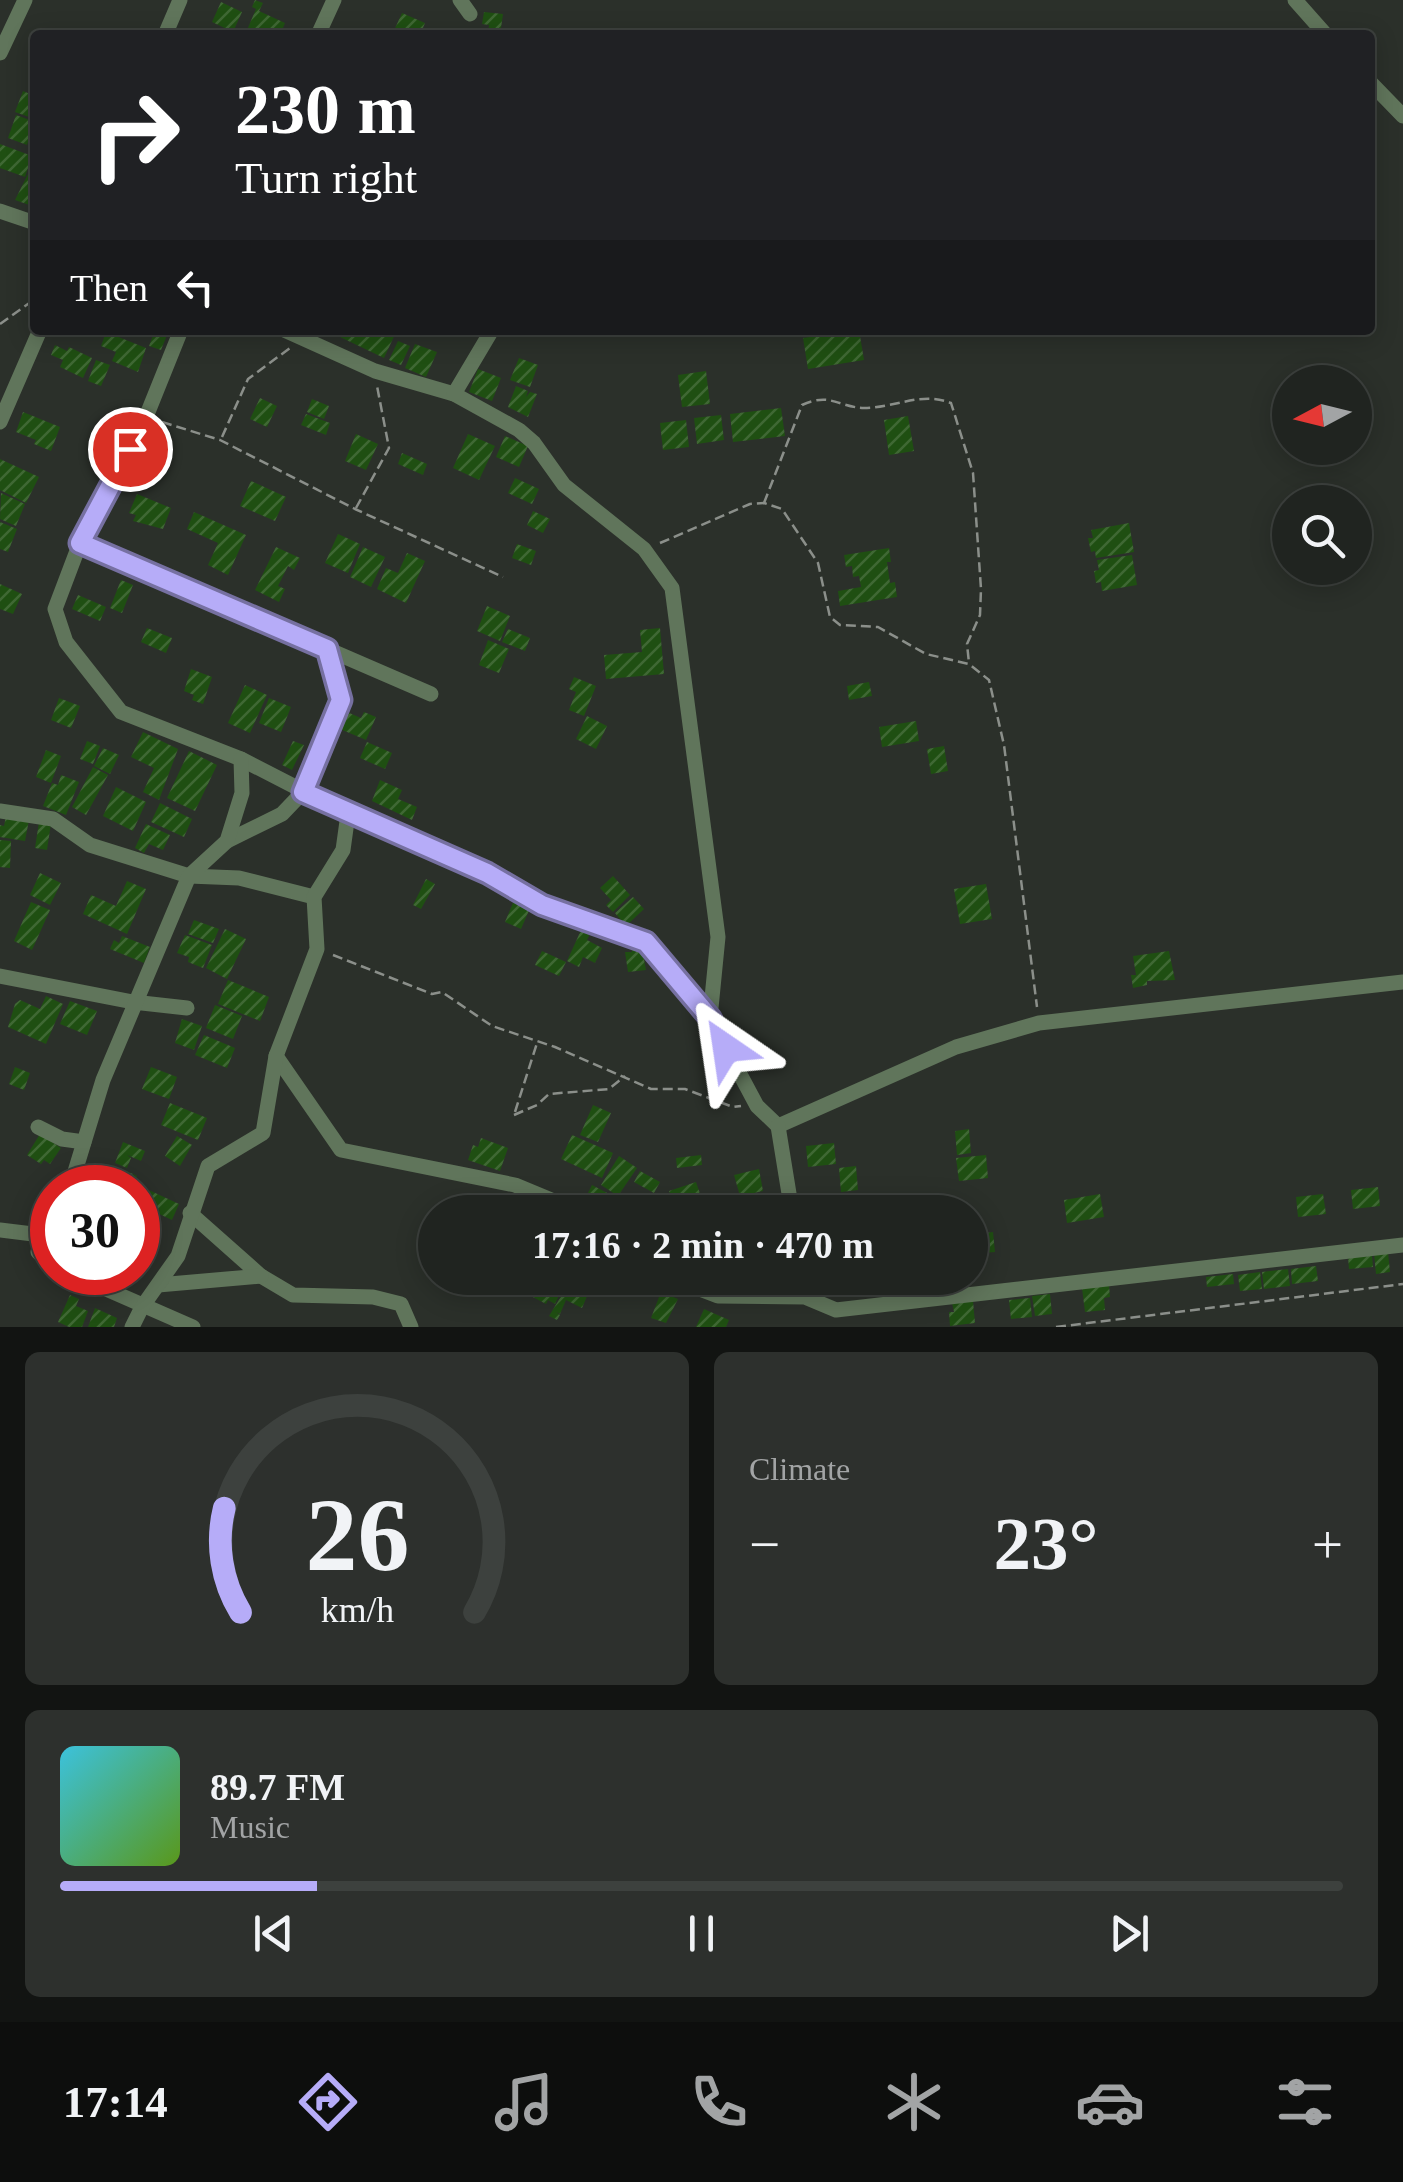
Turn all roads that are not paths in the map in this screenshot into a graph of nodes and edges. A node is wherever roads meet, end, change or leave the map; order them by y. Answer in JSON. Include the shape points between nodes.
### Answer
{"nodes":[{"id":1,"x":25,"y":0,"type":"edge"},
{"id":2,"x":180,"y":0,"type":"edge"},
{"id":3,"x":334,"y":0,"type":"edge"},
{"id":4,"x":1295,"y":0,"type":"edge"},
{"id":5,"x":167,"y":30,"type":"edge"},
{"id":6,"x":320,"y":30,"type":"edge"},
{"id":7,"x":1322,"y":30,"type":"edge"},
{"id":8,"x":0,"y":53,"type":"edge"},
{"id":9,"x":1375,"y":87,"type":"edge"},
{"id":10,"x":1403,"y":116,"type":"edge"},
{"id":11,"x":0,"y":211,"type":"edge"},
{"id":12,"x":30,"y":221,"type":"edge"},
{"id":13,"x":38,"y":335,"type":"edge"},
{"id":14,"x":180,"y":335,"type":"edge"},
{"id":15,"x":296,"y":335,"type":"edge"},
{"id":16,"x":489,"y":335,"type":"edge"},
{"id":17,"x":454,"y":394,"type":"junction"},
{"id":18,"x":0,"y":422,"type":"edge"},
{"id":19,"x":80,"y":543,"type":"junction"},
{"id":20,"x":327,"y":649,"type":"junction"},
{"id":21,"x":431,"y":694,"type":"dead end"},
{"id":22,"x":240,"y":758,"type":"junction"},
{"id":23,"x":303,"y":792,"type":"junction"},
{"id":24,"x":0,"y":811,"type":"edge"},
{"id":25,"x":348,"y":814,"type":"junction"},
{"id":26,"x":227,"y":841,"type":"junction"},
{"id":27,"x":189,"y":876,"type":"junction"},
{"id":28,"x":314,"y":897,"type":"junction"},
{"id":29,"x":0,"y":976,"type":"edge"},
{"id":30,"x":1403,"y":982,"type":"edge"},
{"id":31,"x":133,"y":1002,"type":"junction"},
{"id":32,"x":187,"y":1008,"type":"dead end"},
{"id":33,"x":710,"y":1018,"type":"junction"},
{"id":34,"x":276,"y":1056,"type":"junction"},
{"id":35,"x":778,"y":1126,"type":"junction"},
{"id":36,"x":38,"y":1127,"type":"dead end"},
{"id":37,"x":84,"y":1142,"type":"junction"},
{"id":38,"x":77,"y":1165,"type":"edge"},
{"id":39,"x":537,"y":1195,"type":"edge"},
{"id":40,"x":789,"y":1195,"type":"edge"},
{"id":41,"x":190,"y":1213,"type":"junction"},
{"id":42,"x":0,"y":1230,"type":"edge"},
{"id":43,"x":30,"y":1234,"type":"edge"},
{"id":44,"x":1403,"y":1245,"type":"edge"},
{"id":45,"x":261,"y":1276,"type":"junction"},
{"id":46,"x":160,"y":1282,"type":"edge"},
{"id":47,"x":160,"y":1285,"type":"edge"},
{"id":48,"x":117,"y":1295,"type":"edge"},
{"id":49,"x":151,"y":1295,"type":"edge"},
{"id":50,"x":715,"y":1295,"type":"edge"},
{"id":51,"x":805,"y":1297,"type":"joint"},
{"id":52,"x":142,"y":1307,"type":"junction"},
{"id":53,"x":132,"y":1327,"type":"edge"},
{"id":54,"x":193,"y":1327,"type":"edge"},
{"id":55,"x":412,"y":1327,"type":"edge"}],
"edges":[{"from":1,"to":8,"type":"street"},
{"from":2,"to":5,"type":"street"},
{"from":3,"to":6,"type":"street"},
{"from":4,"to":7,"type":"street"},
{"from":9,"to":10,"type":"street"},
{"from":11,"to":12,"type":"street"},
{"from":13,"to":18,"type":"street"},
{"from":14,"to":19,"type":"street","via":[[146,418]]},
{"from":15,"to":17,"type":"street","via":[[374,371]]},
{"from":16,"to":17,"type":"street"},
{"from":17,"to":33,"type":"street","via":[[534,442],[564,485],[644,550],[672,588],[718,937]]},
{"from":19,"to":20,"type":"street"},
{"from":19,"to":22,"type":"street","via":[[55,609],[66,642],[121,712]]},
{"from":20,"to":21,"type":"street"},
{"from":20,"to":23,"type":"street","via":[[341,700]]},
{"from":22,"to":23,"type":"street"},
{"from":22,"to":26,"type":"street","via":[[242,793]]},
{"from":23,"to":25,"type":"street"},
{"from":23,"to":26,"type":"street","via":[[282,814]]},
{"from":24,"to":27,"type":"street","via":[[53,820],[90,844]]},
{"from":25,"to":28,"type":"street","via":[[342,850]]},
{"from":25,"to":33,"type":"street","via":[[487,873],[542,905],[646,942]]},
{"from":26,"to":27,"type":"street"},
{"from":27,"to":28,"type":"street","via":[[239,878]]},
{"from":27,"to":31,"type":"street"},
{"from":28,"to":34,"type":"street","via":[[317,949]]},
{"from":29,"to":31,"type":"street"},
{"from":30,"to":35,"type":"street","via":[[1039,1023],[956,1047]]},
{"from":31,"to":32,"type":"street"},
{"from":31,"to":37,"type":"street"},
{"from":33,"to":35,"type":"street","via":[[758,1106]]},
{"from":34,"to":39,"type":"street","via":[[341,1150]]},
{"from":34,"to":41,"type":"street","via":[[263,1132],[208,1166]]},
{"from":35,"to":40,"type":"street"},
{"from":36,"to":37,"type":"street"},
{"from":37,"to":38,"type":"street"},
{"from":41,"to":45,"type":"street"},
{"from":41,"to":46,"type":"street","via":[[178,1256]]},
{"from":42,"to":43,"type":"street"},
{"from":44,"to":51,"type":"street","via":[[836,1310]]},
{"from":45,"to":47,"type":"street"},
{"from":45,"to":55,"type":"street","via":[[293,1294],[373,1296],[401,1304]]},
{"from":48,"to":52,"type":"street"},
{"from":49,"to":52,"type":"street"},
{"from":50,"to":51,"type":"street"},
{"from":52,"to":53,"type":"street"},
{"from":52,"to":54,"type":"street"}]}
